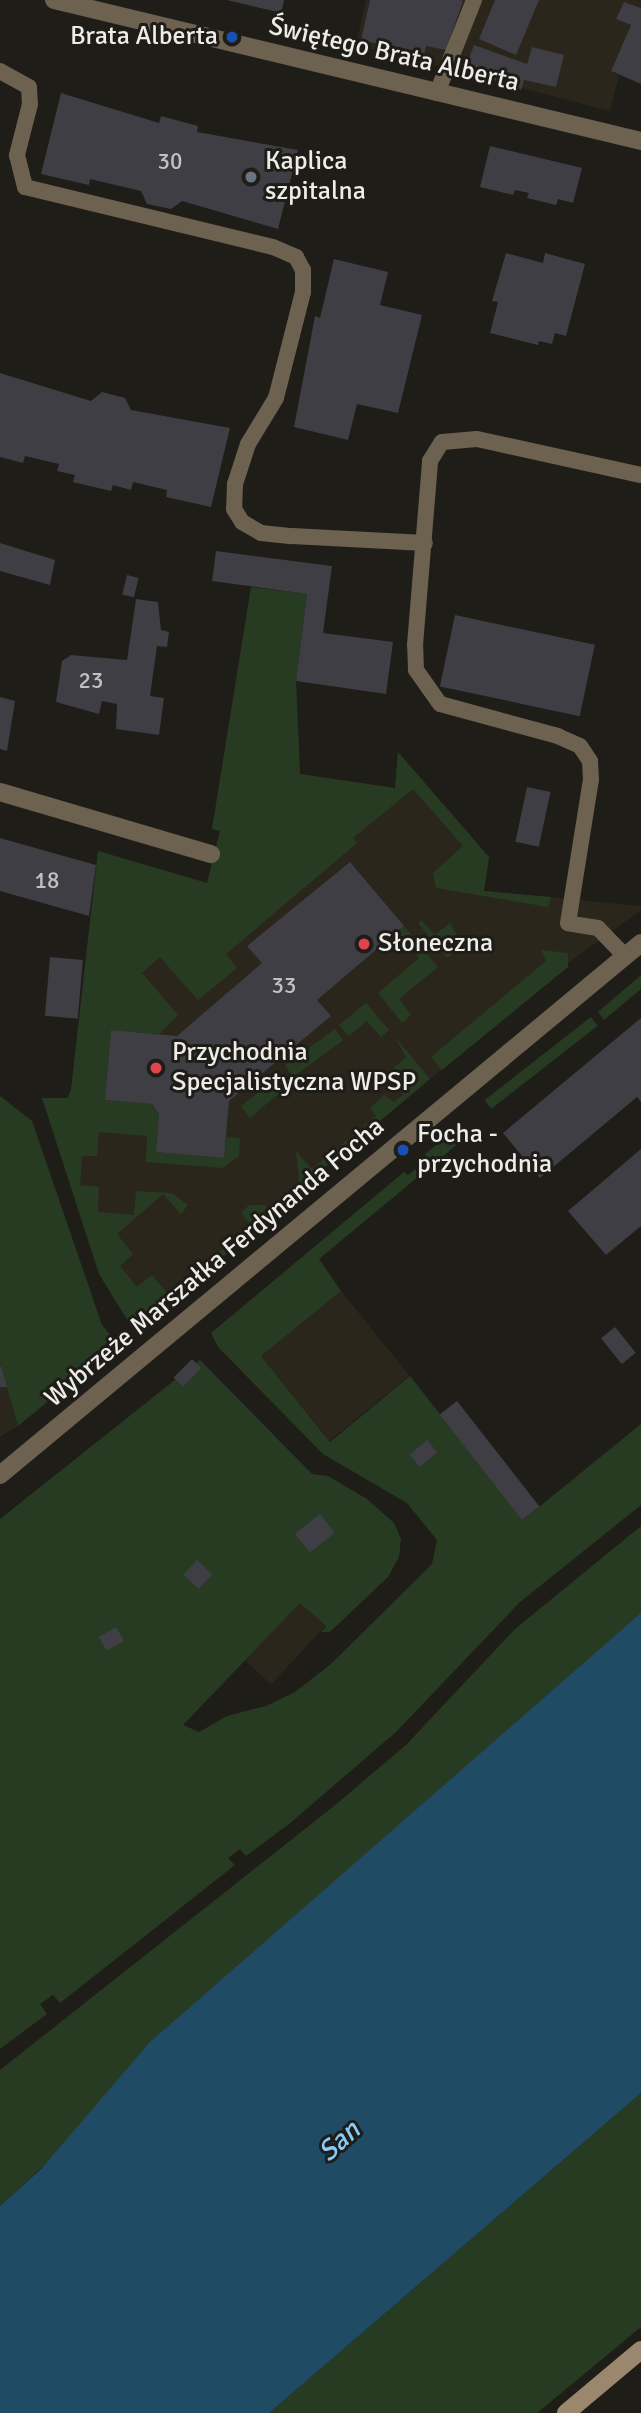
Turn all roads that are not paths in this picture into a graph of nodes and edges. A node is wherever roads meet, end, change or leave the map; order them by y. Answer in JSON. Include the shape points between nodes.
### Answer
{"nodes":[{"id":1,"x":54,"y":0,"type":"edge"},
{"id":2,"x":474,"y":0,"type":"edge"},
{"id":3,"x":0,"y":71,"type":"edge"},
{"id":4,"x":437,"y":93,"type":"junction"},
{"id":5,"x":641,"y":141,"type":"edge"},
{"id":6,"x":641,"y":475,"type":"edge"},
{"id":7,"x":425,"y":543,"type":"junction"},
{"id":8,"x":0,"y":792,"type":"edge"},
{"id":9,"x":211,"y":854,"type":"dead end"},
{"id":10,"x":641,"y":943,"type":"edge"},
{"id":11,"x":625,"y":956,"type":"junction"},
{"id":12,"x":0,"y":1475,"type":"edge"},
{"id":13,"x":641,"y":2350,"type":"edge"},
{"id":14,"x":566,"y":2413,"type":"edge"}],
"edges":[{"from":1,"to":4,"type":"street","name":"Świętego Brata Alberta"},
{"from":2,"to":4,"type":"lane"},
{"from":3,"to":7,"type":"lane","via":[[29,87],[30,104],[17,155],[25,187],[273,247],[296,257],[303,270],[303,292],[276,398],[248,444],[235,484],[234,509],[242,522],[261,533]]},
{"from":4,"to":5,"type":"street","name":"Świętego Brata Alberta"},
{"from":6,"to":7,"type":"lane","via":[[478,439],[442,442],[430,461]]},
{"from":7,"to":11,"type":"lane","via":[[416,670],[424,685],[449,708],[580,746],[590,761],[591,780],[568,923],[597,928]]},
{"from":8,"to":9,"type":"street"},
{"from":10,"to":11,"type":"street"},
{"from":11,"to":12,"type":"street","name":"Wybrzeże Marszałka Ferdynanda Focha"},
{"from":13,"to":14,"type":"street"}]}
